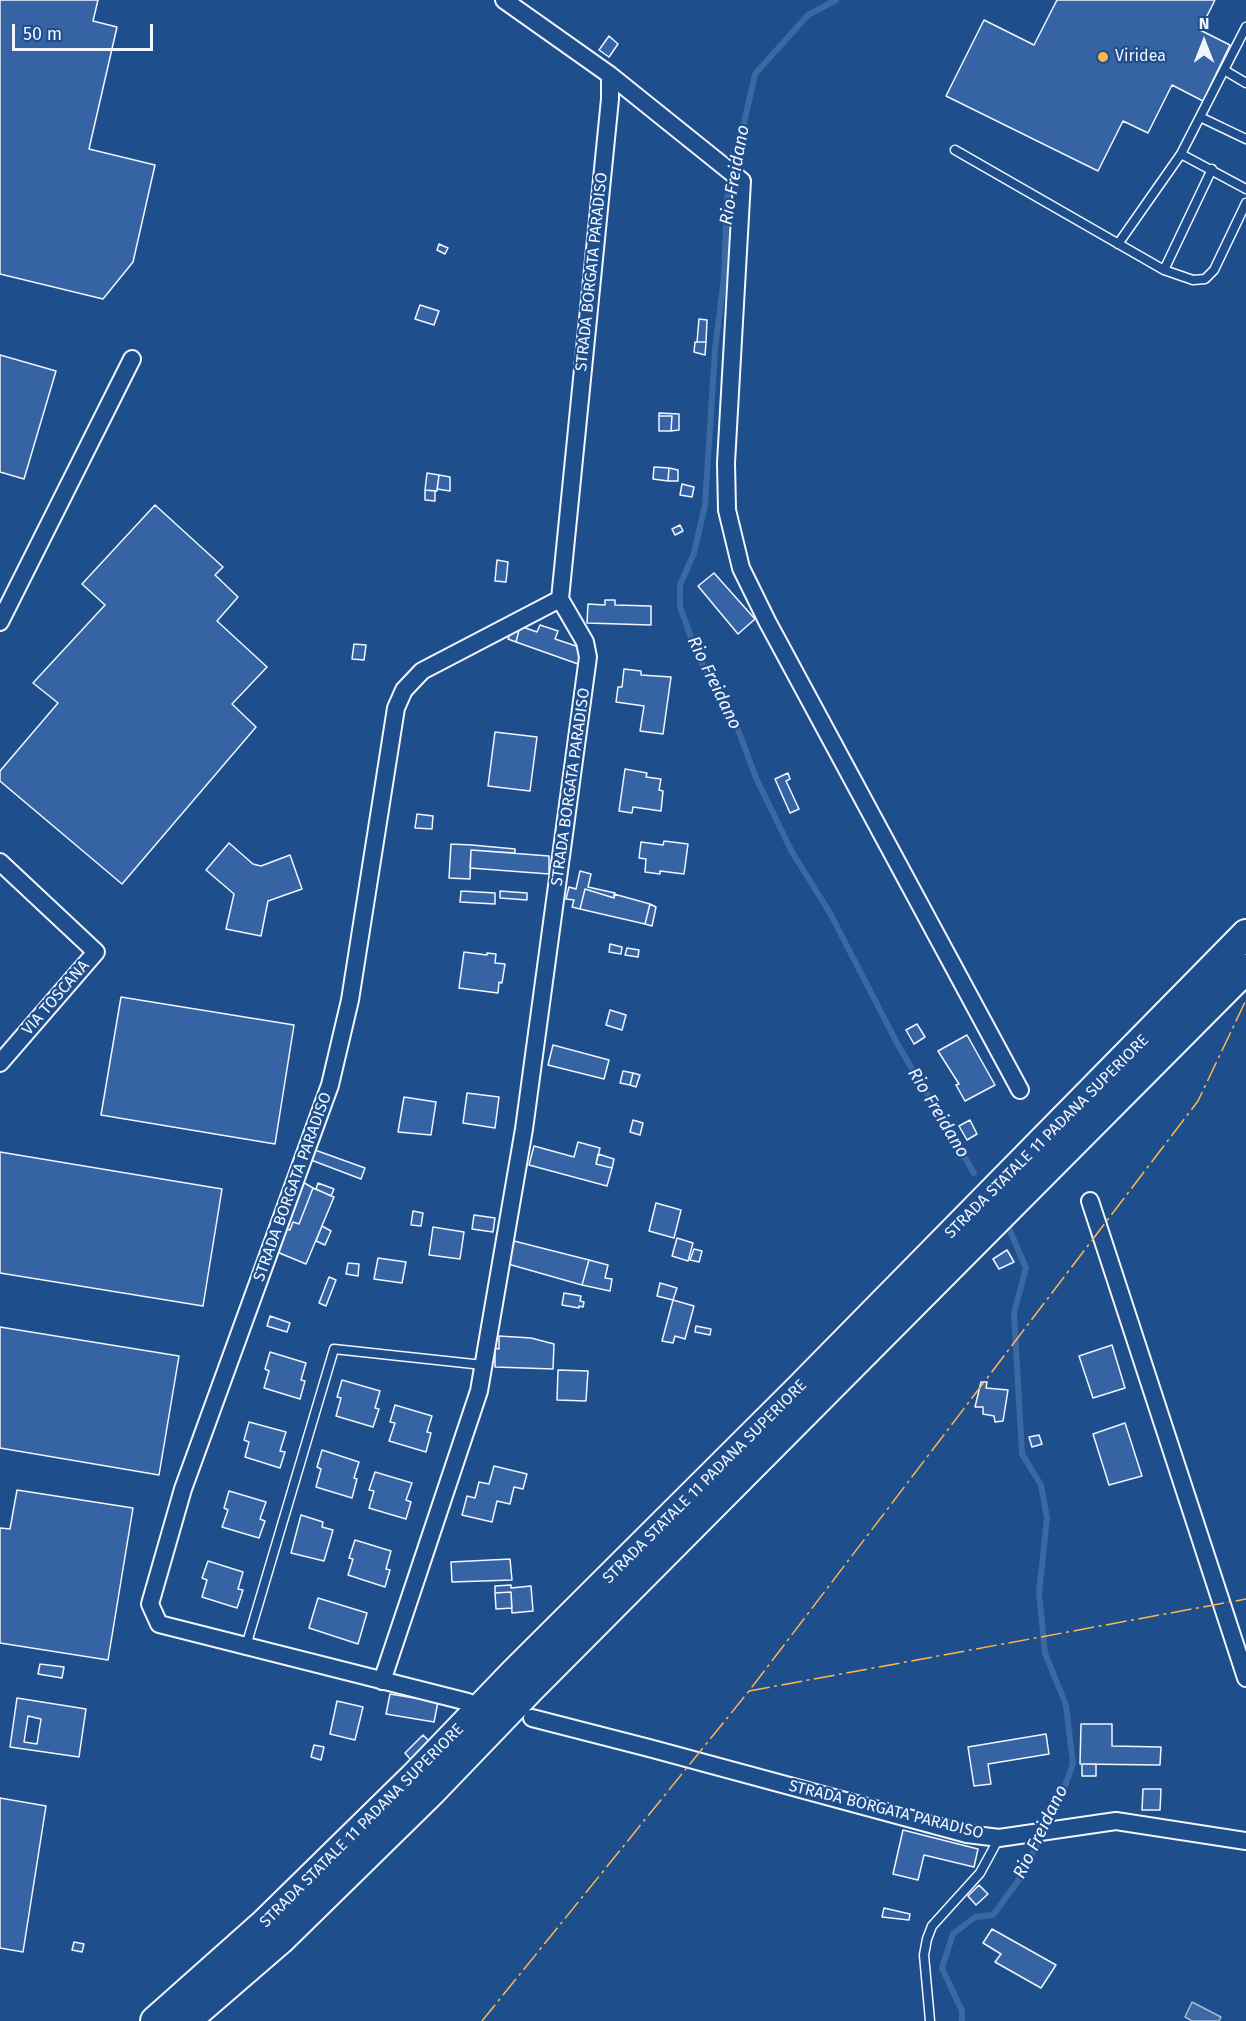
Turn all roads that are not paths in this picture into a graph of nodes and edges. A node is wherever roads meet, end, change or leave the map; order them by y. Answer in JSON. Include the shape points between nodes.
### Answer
{"nodes":[{"id":1,"x":504,"y":0,"type":"edge"},
{"id":2,"x":1245,"y":32,"type":"edge"},
{"id":3,"x":1224,"y":70,"type":"junction"},
{"id":4,"x":610,"y":75,"type":"junction"},
{"id":5,"x":1246,"y":83,"type":"edge"},
{"id":6,"x":1200,"y":117,"type":"junction"},
{"id":7,"x":1246,"y":139,"type":"edge"},
{"id":8,"x":955,"y":150,"type":"dead end"},
{"id":9,"x":1181,"y":154,"type":"junction"},
{"id":10,"x":1212,"y":170,"type":"junction"},
{"id":11,"x":1246,"y":189,"type":"edge"},
{"id":12,"x":1246,"y":203,"type":"edge"},
{"id":13,"x":1119,"y":244,"type":"junction"},
{"id":14,"x":1164,"y":270,"type":"junction"},
{"id":15,"x":132,"y":359,"type":"dead end"},
{"id":16,"x":560,"y":599,"type":"junction"},
{"id":17,"x":0,"y":622,"type":"edge"},
{"id":18,"x":0,"y":862,"type":"edge"},
{"id":19,"x":1246,"y":934,"type":"edge"},
{"id":20,"x":1246,"y":969,"type":"edge"},
{"id":21,"x":1246,"y":978,"type":"edge"},
{"id":22,"x":1217,"y":999,"type":"junction"},
{"id":23,"x":0,"y":1063,"type":"edge"},
{"id":24,"x":1020,"y":1090,"type":"dead end"},
{"id":25,"x":1090,"y":1201,"type":"dead end"},
{"id":26,"x":483,"y":1365,"type":"junction"},
{"id":27,"x":246,"y":1646,"type":"junction"},
{"id":28,"x":1246,"y":1678,"type":"edge"},
{"id":29,"x":382,"y":1681,"type":"junction"},
{"id":30,"x":468,"y":1702,"type":"dead end"},
{"id":31,"x":532,"y":1718,"type":"dead end"},
{"id":32,"x":999,"y":1838,"type":"junction"},
{"id":33,"x":1246,"y":1841,"type":"edge"},
{"id":34,"x":155,"y":2021,"type":"edge"},
{"id":35,"x":186,"y":2021,"type":"edge"},
{"id":36,"x":930,"y":2021,"type":"edge"}],
"edges":[{"from":1,"to":4,"type":"street"},
{"from":2,"to":3,"type":"lane"},
{"from":3,"to":5,"type":"lane"},
{"from":3,"to":6,"type":"lane"},
{"from":4,"to":16,"type":"street","name":"STRADA BORGATA PARADISO"},
{"from":4,"to":24,"type":"street","via":[[742,181],[726,463],[727,510],[741,568]]},
{"from":6,"to":7,"type":"lane"},
{"from":6,"to":9,"type":"lane"},
{"from":8,"to":13,"type":"lane"},
{"from":9,"to":10,"type":"lane"},
{"from":9,"to":13,"type":"lane"},
{"from":10,"to":11,"type":"lane"},
{"from":10,"to":14,"type":"lane"},
{"from":12,"to":14,"type":"lane","via":[[1206,279],[1193,280]]},
{"from":13,"to":14,"type":"lane"},
{"from":15,"to":17,"type":"street"},
{"from":16,"to":26,"type":"street","name":"STRADA BORGATA PARADISO","via":[[585,642],[588,657],[524,1129]]},
{"from":16,"to":27,"type":"street","name":"STRADA BORGATA PARADISO","via":[[422,671],[404,690],[396,708],[350,1000],[330,1085],[183,1489],[150,1604],[159,1624]]},
{"from":18,"to":23,"type":"street","name":"VIA TOSCANA","via":[[96,952]]},
{"from":19,"to":34,"type":"highway","name":"STRADA STATALE 11 PADANA SUPERIORE","via":[[414,1777],[264,1924]]},
{"from":20,"to":22,"type":"highway","name":"STRADA STATALE 11 PADANA SUPERIORE"},
{"from":21,"to":22,"type":"highway"},
{"from":22,"to":35,"type":"highway","name":"STRADA STATALE 11 PADANA SUPERIORE","via":[[424,1799],[280,1941]]},
{"from":25,"to":28,"type":"street"},
{"from":26,"to":27,"type":"lane","via":[[334,1349]]},
{"from":26,"to":29,"type":"street","name":"STRADA BORGATA PARADISO","via":[[479,1391]]},
{"from":27,"to":29,"type":"street","name":"STRADA BORGATA PARADISO"},
{"from":29,"to":30,"type":"street","name":"STRADA BORGATA PARADISO"},
{"from":31,"to":32,"type":"street","name":"STRADA BORGATA PARADISO","via":[[967,1834]]},
{"from":32,"to":33,"type":"street","name":"STRADA BORGATA PARADISO","via":[[1116,1821]]},
{"from":32,"to":36,"type":"lane","via":[[980,1873],[929,1932],[924,1954]]}]}
